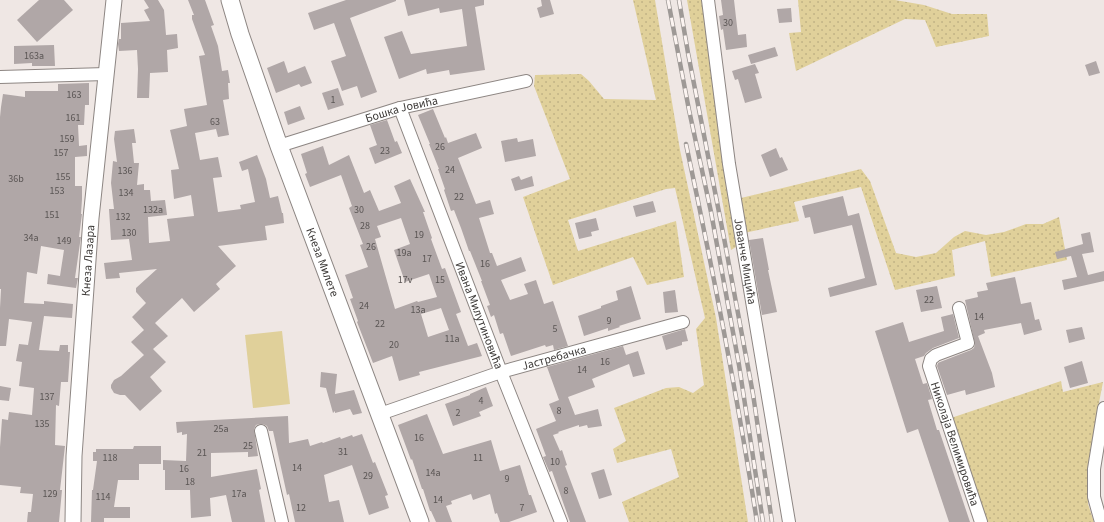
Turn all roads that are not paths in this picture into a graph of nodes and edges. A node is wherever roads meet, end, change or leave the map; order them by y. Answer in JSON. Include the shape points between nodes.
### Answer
{"nodes":[{"id":1,"x":114,"y":0,"type":"edge"},
{"id":2,"x":230,"y":0,"type":"edge"},
{"id":3,"x":708,"y":0,"type":"edge"},
{"id":4,"x":106,"y":74,"type":"junction"},
{"id":5,"x":0,"y":77,"type":"edge"},
{"id":6,"x":526,"y":81,"type":"dead end"},
{"id":7,"x":400,"y":108,"type":"junction"},
{"id":8,"x":279,"y":146,"type":"junction"},
{"id":9,"x":959,"y":308,"type":"dead end"},
{"id":10,"x":683,"y":322,"type":"dead end"},
{"id":11,"x":501,"y":372,"type":"junction"},
{"id":12,"x":1104,"y":408,"type":"edge"},
{"id":13,"x":380,"y":414,"type":"junction"},
{"id":14,"x":261,"y":431,"type":"dead end"},
{"id":15,"x":73,"y":522,"type":"edge"},
{"id":16,"x":282,"y":522,"type":"edge"},
{"id":17,"x":420,"y":522,"type":"edge"},
{"id":18,"x":561,"y":522,"type":"edge"},
{"id":19,"x":789,"y":522,"type":"edge"},
{"id":20,"x":981,"y":522,"type":"edge"},
{"id":21,"x":1101,"y":522,"type":"edge"}],
"edges":[{"from":1,"to":4,"type":"street","name":"Кнеза Лазара"},
{"from":2,"to":8,"type":"main road","name":"Кнеза Милете"},
{"from":3,"to":19,"type":"street","name":"Јованче Мицића","via":[[729,164]]},
{"from":4,"to":5,"type":"street"},
{"from":4,"to":15,"type":"street","name":"Кнеза Лазара","via":[[90,224],[74,456]]},
{"from":6,"to":7,"type":"street","name":"Бошка Јовића"},
{"from":7,"to":8,"type":"street","name":"Бошка Јовића"},
{"from":7,"to":11,"type":"street","name":"Ивана Милутиновића"},
{"from":8,"to":13,"type":"main road","name":"Кнеза Милете"},
{"from":9,"to":20,"type":"street","name":"Николаја Велимировића","via":[[968,343],[936,355],[930,359],[929,366]]},
{"from":10,"to":11,"type":"street","name":"Јастребачка"},
{"from":11,"to":13,"type":"street","name":"Јастребачка"},
{"from":11,"to":18,"type":"street","name":"Ивана Милутиновића"},
{"from":12,"to":21,"type":"street","via":[[1094,468],[1094,497]]},
{"from":13,"to":17,"type":"main road","name":"Кнеза Милете"},
{"from":14,"to":16,"type":"street"}]}
